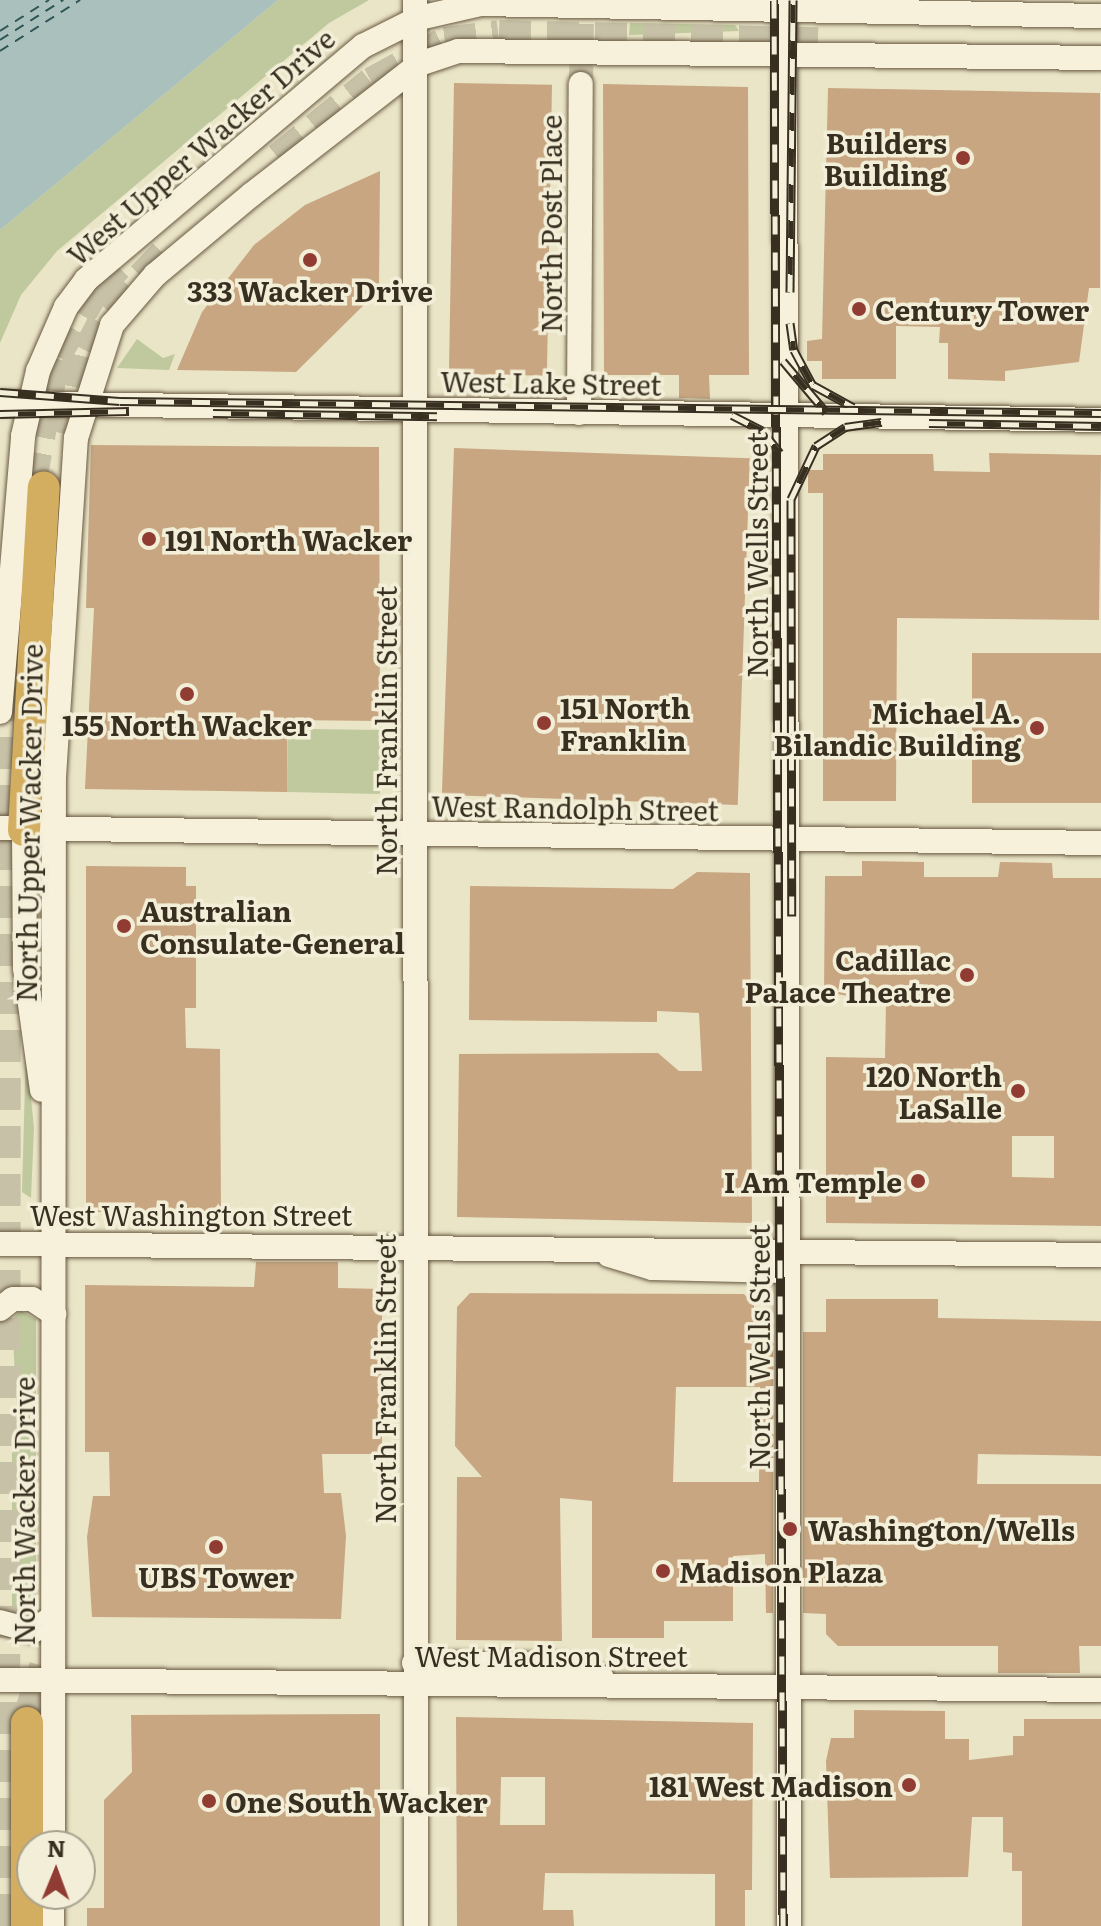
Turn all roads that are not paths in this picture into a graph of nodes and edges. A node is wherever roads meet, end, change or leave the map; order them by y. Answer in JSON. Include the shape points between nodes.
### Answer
{"nodes":[{"id":1,"x":785,"y":5,"type":"edge"},
{"id":2,"x":417,"y":9,"type":"edge"},
{"id":3,"x":1101,"y":16,"type":"edge"},
{"id":4,"x":785,"y":52,"type":"junction"},
{"id":5,"x":1101,"y":58,"type":"edge"},
{"id":6,"x":419,"y":64,"type":"junction"},
{"id":7,"x":581,"y":84,"type":"tunnel mouth"},
{"id":8,"x":0,"y":403,"type":"edge"},
{"id":9,"x":29,"y":404,"type":"junction"},
{"id":10,"x":82,"y":404,"type":"junction"},
{"id":11,"x":417,"y":410,"type":"junction"},
{"id":12,"x":579,"y":413,"type":"junction"},
{"id":13,"x":785,"y":416,"type":"junction"},
{"id":14,"x":1101,"y":420,"type":"edge"},
{"id":15,"x":44,"y":488,"type":"tunnel mouth"},
{"id":16,"x":0,"y":712,"type":"edge"},
{"id":17,"x":26,"y":829,"type":"edge"},
{"id":18,"x":415,"y":834,"type":"junction"},
{"id":19,"x":786,"y":840,"type":"junction"},
{"id":20,"x":1101,"y":843,"type":"edge"},
{"id":21,"x":0,"y":1244,"type":"edge"},
{"id":22,"x":53,"y":1244,"type":"junction"},
{"id":23,"x":414,"y":1245,"type":"junction"},
{"id":24,"x":1101,"y":1255,"type":"edge"},
{"id":25,"x":787,"y":1261,"type":"junction"},
{"id":26,"x":0,"y":1309,"type":"edge"},
{"id":27,"x":54,"y":1314,"type":"junction"},
{"id":28,"x":53,"y":1617,"type":"junction"},
{"id":29,"x":0,"y":1622,"type":"edge"},
{"id":30,"x":414,"y":1674,"type":"junction"},
{"id":31,"x":0,"y":1680,"type":"edge"},
{"id":32,"x":54,"y":1682,"type":"junction"},
{"id":33,"x":788,"y":1686,"type":"junction"},
{"id":34,"x":1101,"y":1690,"type":"edge"},
{"id":35,"x":27,"y":1723,"type":"tunnel mouth"},
{"id":36,"x":53,"y":1830,"type":"edge"},
{"id":37,"x":27,"y":1926,"type":"edge"},
{"id":38,"x":416,"y":1926,"type":"edge"},
{"id":39,"x":789,"y":1926,"type":"edge"}],
"edges":[{"from":1,"to":2,"type":"main road","name":"West Upper Wacker Drive","via":[[480,4]]},
{"from":1,"to":3,"type":"main road","name":"West Upper Wacker Drive"},
{"from":1,"to":4,"type":"main road","name":"North Wells Street"},
{"from":2,"to":6,"type":"main road","name":"North Franklin Street"},
{"from":2,"to":9,"type":"main road","name":"West Upper Wacker Drive","via":[[326,74],[86,280],[51,336]]},
{"from":4,"to":5,"type":"main road"},
{"from":4,"to":6,"type":"main road","via":[[489,47]]},
{"from":4,"to":13,"type":"main road","name":"North Wells Street"},
{"from":6,"to":10,"type":"main road","via":[[155,275],[112,325]]},
{"from":6,"to":11,"type":"main road","name":"North Franklin Street"},
{"from":7,"to":12,"type":"main road","name":"North Post Place"},
{"from":8,"to":9,"type":"main road","name":"West Lake Street"},
{"from":9,"to":10,"type":"main road","name":"West Lake Street"},
{"from":9,"to":16,"type":"main road","name":"North Upper Wacker Drive"},
{"from":10,"to":11,"type":"main road","name":"West Lake Street"},
{"from":10,"to":17,"type":"main road","name":"North Upper Wacker Drive","via":[[61,617]]},
{"from":11,"to":12,"type":"main road","name":"West Lake Street"},
{"from":11,"to":18,"type":"main road","name":"North Franklin Street"},
{"from":12,"to":13,"type":"main road","name":"West Lake Street"},
{"from":13,"to":14,"type":"main road","name":"West Lake Street"},
{"from":13,"to":19,"type":"main road","name":"North Wells Street"},
{"from":15,"to":17,"type":"highway"},
{"from":17,"to":18,"type":"main road","name":"West Randolph Street"},
{"from":17,"to":22,"type":"main road","name":"North Upper Wacker Drive","via":[[25,968],[53,1173]]},
{"from":18,"to":19,"type":"main road","name":"West Randolph Street"},
{"from":18,"to":23,"type":"main road","name":"North Franklin Street"},
{"from":19,"to":20,"type":"main road","name":"West Randolph Street"},
{"from":19,"to":25,"type":"main road","name":"North Wells Street"},
{"from":21,"to":22,"type":"main road","name":"West Washington Street"},
{"from":22,"to":23,"type":"main road","name":"West Washington Street"},
{"from":22,"to":27,"type":"main road","name":"North Wacker Drive"},
{"from":23,"to":25,"type":"main road","name":"West Washington Street","via":[[580,1247]]},
{"from":23,"to":30,"type":"main road","name":"North Franklin Street"},
{"from":24,"to":25,"type":"main road","name":"West Washington Street"},
{"from":25,"to":33,"type":"main road","name":"North Wells Street"},
{"from":26,"to":27,"type":"main road","via":[[13,1299],[32,1299]]},
{"from":27,"to":28,"type":"main road","name":"North Wacker Drive"},
{"from":28,"to":29,"type":"main road","via":[[33,1631]]},
{"from":28,"to":32,"type":"main road","name":"North Wacker Drive"},
{"from":30,"to":32,"type":"main road","name":"West Madison Street"},
{"from":30,"to":33,"type":"main road","name":"West Madison Street"},
{"from":30,"to":38,"type":"main road","name":"North Franklin Street"},
{"from":31,"to":32,"type":"main road","name":"West Madison Street"},
{"from":32,"to":36,"type":"main road","name":"North Wacker Drive"},
{"from":33,"to":34,"type":"main road","name":"West Madison Street"},
{"from":33,"to":39,"type":"main road","name":"North Wells Street"},
{"from":35,"to":37,"type":"highway"}]}
